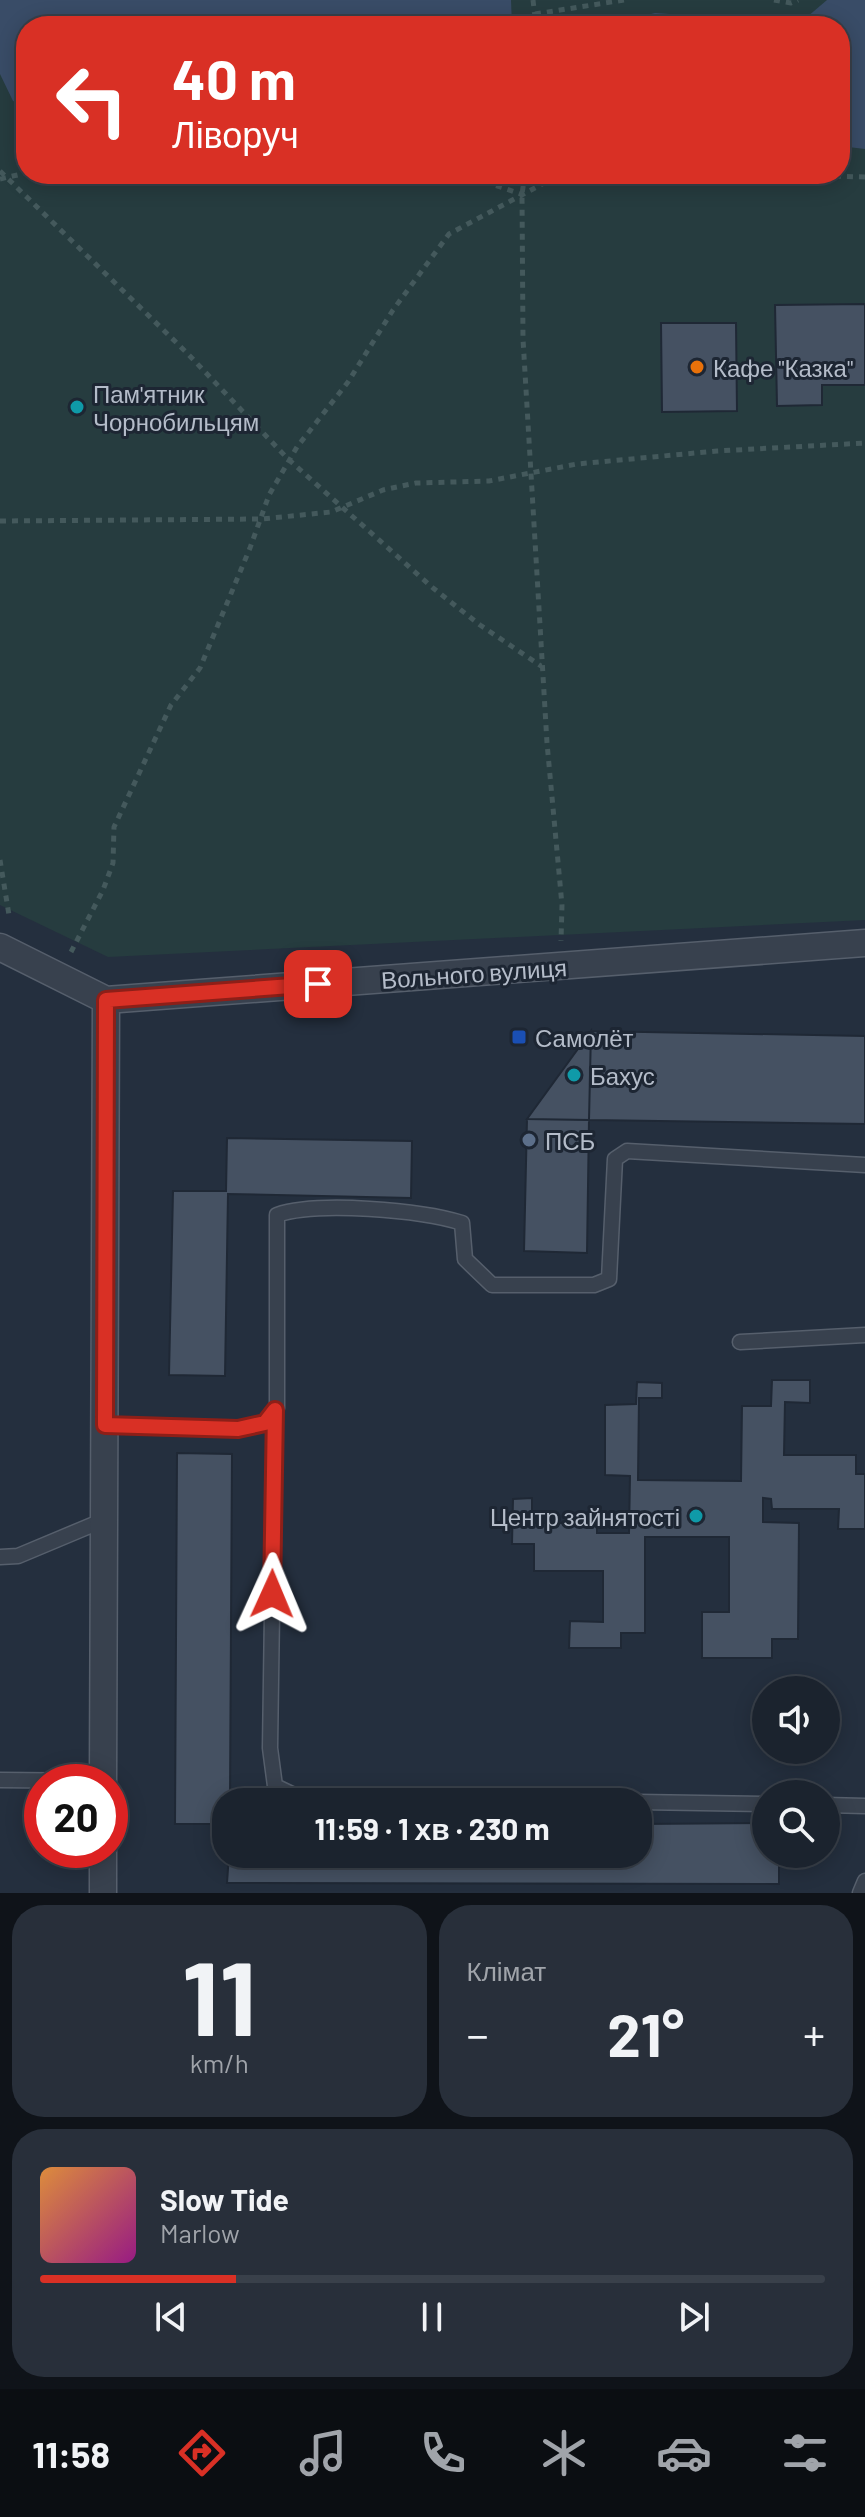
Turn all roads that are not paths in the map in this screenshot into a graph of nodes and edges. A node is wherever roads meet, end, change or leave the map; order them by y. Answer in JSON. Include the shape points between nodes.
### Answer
{"nodes":[{"id":1,"x":865,"y":943,"type":"edge"},
{"id":2,"x":0,"y":947,"type":"edge"},
{"id":3,"x":106,"y":1000,"type":"junction"},
{"id":4,"x":865,"y":1165,"type":"edge"},
{"id":5,"x":865,"y":1335,"type":"edge"},
{"id":6,"x":740,"y":1342,"type":"dead end"},
{"id":7,"x":275,"y":1410,"type":"junction"},
{"id":8,"x":105,"y":1425,"type":"junction"},
{"id":9,"x":104,"y":1520,"type":"junction"},
{"id":10,"x":0,"y":1557,"type":"edge"},
{"id":11,"x":103,"y":1764,"type":"edge"},
{"id":12,"x":0,"y":1780,"type":"edge"},
{"id":13,"x":24,"y":1780,"type":"edge"},
{"id":14,"x":279,"y":1788,"type":"edge"},
{"id":15,"x":652,"y":1802,"type":"edge"},
{"id":16,"x":752,"y":1804,"type":"edge"},
{"id":17,"x":840,"y":1805,"type":"edge"},
{"id":18,"x":865,"y":1806,"type":"edge"},
{"id":19,"x":103,"y":1868,"type":"edge"},
{"id":20,"x":865,"y":1881,"type":"edge"},
{"id":21,"x":103,"y":1893,"type":"edge"},
{"id":22,"x":860,"y":1893,"type":"edge"}],
"edges":[{"from":1,"to":3,"type":"street","name":"Вольного вулиця"},
{"from":2,"to":3,"type":"street"},
{"from":3,"to":8,"type":"street"},
{"from":4,"to":7,"type":"lane","via":[[627,1151],[615,1159],[609,1279],[594,1285],[492,1285],[465,1259],[462,1223],[435,1214],[360,1209],[277,1215]]},
{"from":5,"to":6,"type":"lane"},
{"from":7,"to":8,"type":"lane","via":[[265,1423],[238,1429]]},
{"from":7,"to":14,"type":"lane","via":[[270,1748]]},
{"from":8,"to":9,"type":"street"},
{"from":9,"to":10,"type":"lane","via":[[18,1556]]},
{"from":9,"to":11,"type":"street"},
{"from":12,"to":13,"type":"lane"},
{"from":15,"to":16,"type":"lane"},
{"from":17,"to":18,"type":"lane"},
{"from":19,"to":21,"type":"street"},
{"from":20,"to":22,"type":"lane"}]}
